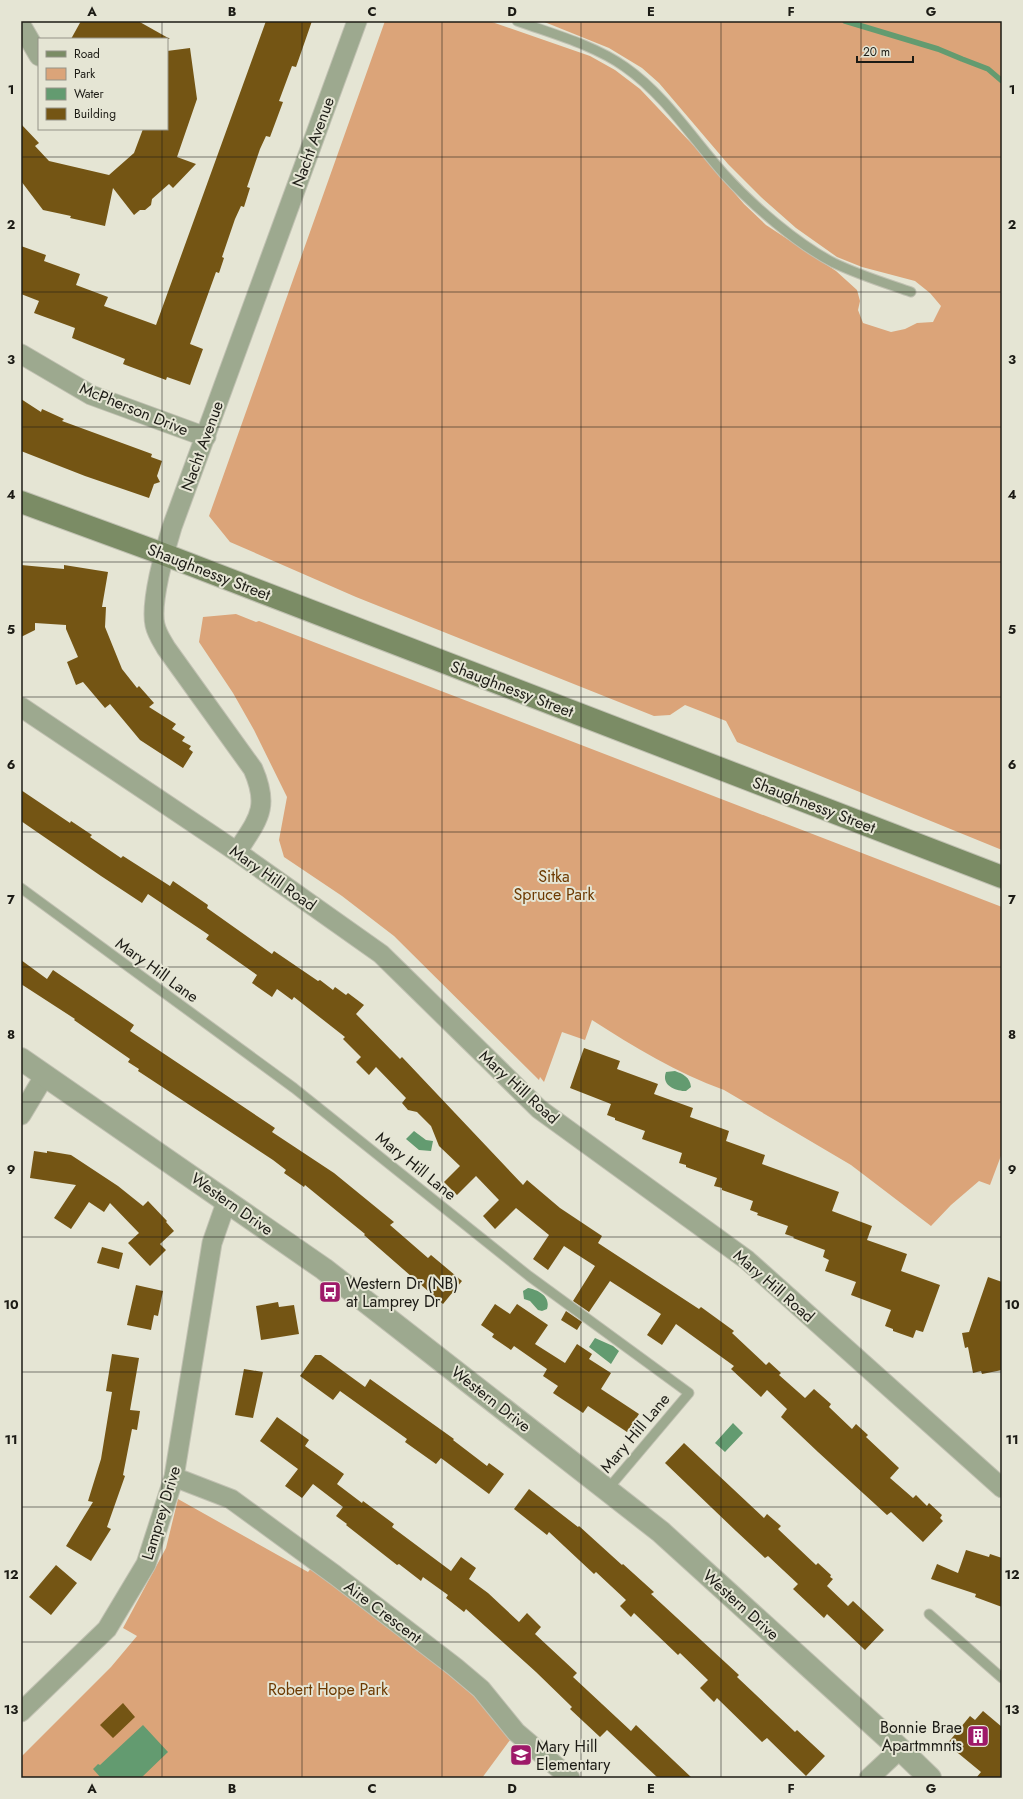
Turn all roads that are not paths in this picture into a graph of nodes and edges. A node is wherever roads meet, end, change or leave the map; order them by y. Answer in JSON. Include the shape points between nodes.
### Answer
{"nodes":[{"id":1,"x":357,"y":21,"type":"edge"},
{"id":2,"x":517,"y":21,"type":"edge"},
{"id":3,"x":21,"y":25,"type":"edge"},
{"id":4,"x":38,"y":54,"type":"edge"},
{"id":5,"x":911,"y":292,"type":"dead end"},
{"id":6,"x":21,"y":354,"type":"edge"},
{"id":7,"x":206,"y":437,"type":"junction"},
{"id":8,"x":21,"y":502,"type":"edge"},
{"id":9,"x":163,"y":554,"type":"junction"},
{"id":10,"x":21,"y":707,"type":"edge"},
{"id":11,"x":237,"y":852,"type":"junction"},
{"id":12,"x":1002,"y":877,"type":"edge"},
{"id":13,"x":21,"y":888,"type":"edge"},
{"id":14,"x":21,"y":1059,"type":"edge"},
{"id":15,"x":45,"y":1075,"type":"junction"},
{"id":16,"x":21,"y":1116,"type":"edge"},
{"id":17,"x":227,"y":1200,"type":"junction"},
{"id":18,"x":174,"y":1477,"type":"junction"},
{"id":19,"x":1002,"y":1488,"type":"edge"},
{"id":20,"x":607,"y":1490,"type":"junction"},
{"id":21,"x":929,"y":1614,"type":"dead end"},
{"id":22,"x":1002,"y":1678,"type":"edge"},
{"id":23,"x":21,"y":1712,"type":"edge"},
{"id":24,"x":900,"y":1749,"type":"junction"},
{"id":25,"x":570,"y":1778,"type":"edge"},
{"id":26,"x":869,"y":1778,"type":"edge"},
{"id":27,"x":930,"y":1778,"type":"edge"}],
"edges":[{"from":1,"to":7,"type":"street","name":"Nacht Avenue"},
{"from":2,"to":5,"type":"lane","via":[[598,52],[626,67],[655,93],[725,174],[782,228],[833,262]]},
{"from":3,"to":4,"type":"street"},
{"from":6,"to":7,"type":"street","name":"McPherson Drive","via":[[91,395]]},
{"from":7,"to":9,"type":"street","name":"Nacht Avenue"},
{"from":8,"to":9,"type":"main road","name":"Shaughnessy Street"},
{"from":9,"to":11,"type":"street","name":"Nacht Avenue","via":[[154,615],[158,634],[253,769],[260,785],[260,812],[256,823]]},
{"from":9,"to":12,"type":"main road","name":"Shaughnessy Street"},
{"from":10,"to":11,"type":"street","name":"Mary Hill Road"},
{"from":11,"to":19,"type":"street","name":"Mary Hill Road","via":[[381,954],[539,1109],[748,1260]]},
{"from":13,"to":20,"type":"lane","name":"Mary Hill Lane","via":[[294,1088],[530,1276],[689,1393]]},
{"from":14,"to":15,"type":"street","name":"Western Drive"},
{"from":15,"to":16,"type":"street"},
{"from":15,"to":17,"type":"street","name":"Western Drive"},
{"from":17,"to":18,"type":"street","name":"Lamprey Drive","via":[[212,1243]]},
{"from":17,"to":20,"type":"street","name":"Western Drive","via":[[324,1269]]},
{"from":18,"to":23,"type":"street","name":"Lamprey Drive","via":[[146,1564],[107,1629]]},
{"from":18,"to":25,"type":"street","name":"Aire Crescent","via":[[231,1500],[354,1590],[481,1689],[516,1732]]},
{"from":20,"to":24,"type":"street","name":"Western Drive","via":[[660,1532]]},
{"from":21,"to":22,"type":"lane"},
{"from":24,"to":26,"type":"street"},
{"from":24,"to":27,"type":"street","name":"Western Drive"}]}
